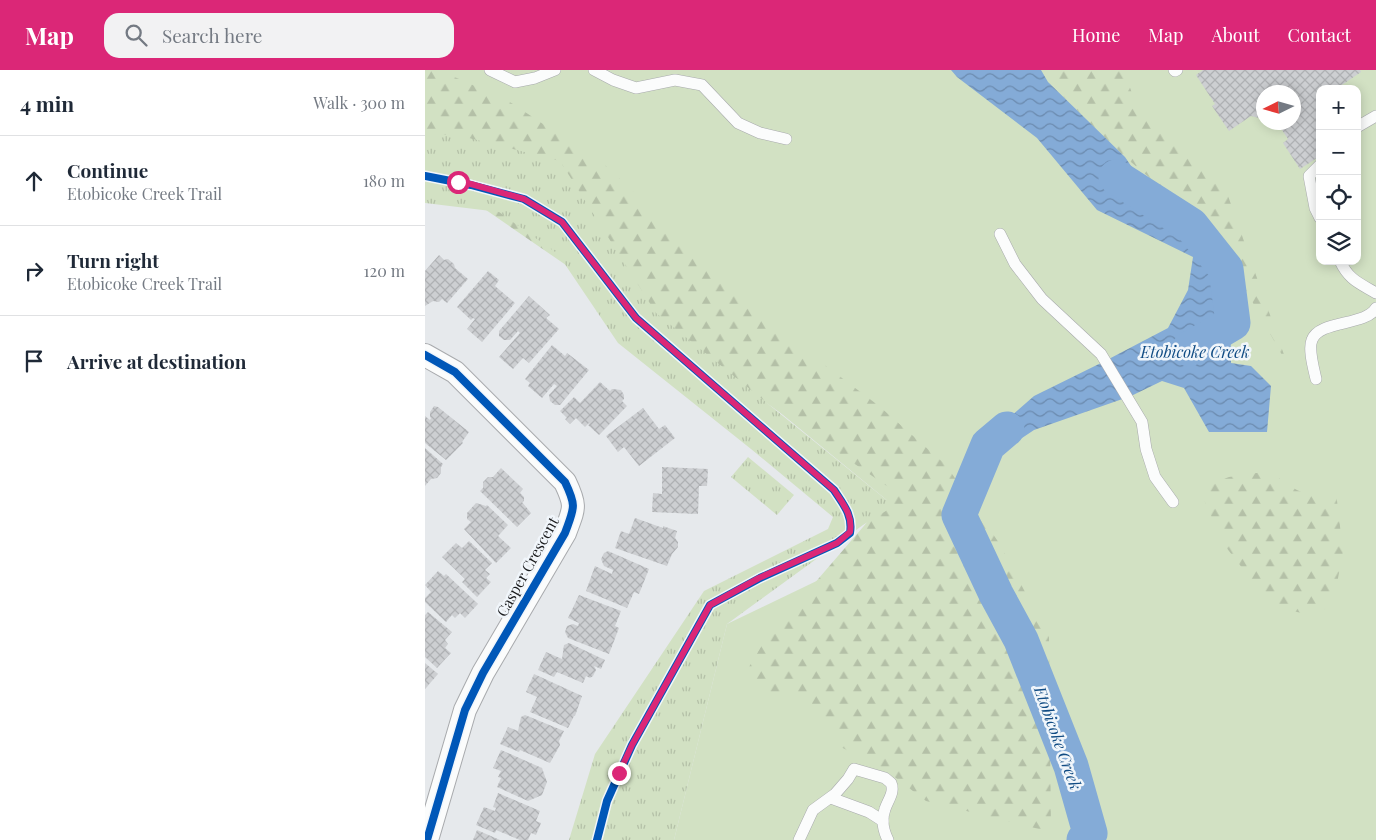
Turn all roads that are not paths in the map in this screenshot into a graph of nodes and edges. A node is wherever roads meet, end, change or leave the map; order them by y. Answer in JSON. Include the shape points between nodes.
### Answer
{"nodes":[{"id":1,"x":490,"y":70,"type":"edge"},
{"id":2,"x":555,"y":70,"type":"edge"},
{"id":3,"x":594,"y":70,"type":"edge"},
{"id":4,"x":1376,"y":116,"type":"edge"},
{"id":5,"x":1361,"y":125,"type":"edge"},
{"id":6,"x":786,"y":139,"type":"dead end"},
{"id":7,"x":1316,"y":169,"type":"edge"},
{"id":8,"x":1316,"y":210,"type":"edge"},
{"id":9,"x":1000,"y":234,"type":"dead end"},
{"id":10,"x":1342,"y":265,"type":"edge"},
{"id":11,"x":1376,"y":293,"type":"edge"},
{"id":12,"x":1376,"y":308,"type":"edge"},
{"id":13,"x":425,"y":356,"type":"edge"},
{"id":14,"x":1316,"y":379,"type":"dead end"},
{"id":15,"x":1173,"y":502,"type":"dead end"},
{"id":16,"x":831,"y":798,"type":"junction"},
{"id":17,"x":883,"y":821,"type":"junction"},
{"id":18,"x":427,"y":840,"type":"edge"},
{"id":19,"x":799,"y":840,"type":"edge"},
{"id":20,"x":888,"y":840,"type":"edge"}],
"edges":[{"from":1,"to":2,"type":"lane","via":[[515,82]]},
{"from":3,"to":6,"type":"lane","via":[[636,88],[675,80],[701,85],[737,123]]},
{"from":4,"to":5,"type":"lane"},
{"from":7,"to":8,"type":"lane","via":[[1309,176]]},
{"from":9,"to":15,"type":"lane","via":[[1015,264],[1043,299],[1101,354],[1142,422],[1155,477]]},
{"from":10,"to":11,"type":"lane","via":[[1357,283]]},
{"from":12,"to":14,"type":"lane","via":[[1363,317],[1318,332],[1311,341]]},
{"from":13,"to":18,"type":"street","name":"Casper Crescent","via":[[455,372],[565,482],[573,501],[565,533],[483,673],[465,710]]},
{"from":16,"to":17,"type":"lane","via":[[869,812]]},
{"from":16,"to":17,"type":"lane","via":[[854,769],[885,778],[893,790]]},
{"from":16,"to":19,"type":"lane","via":[[813,810]]},
{"from":17,"to":20,"type":"lane"}]}
